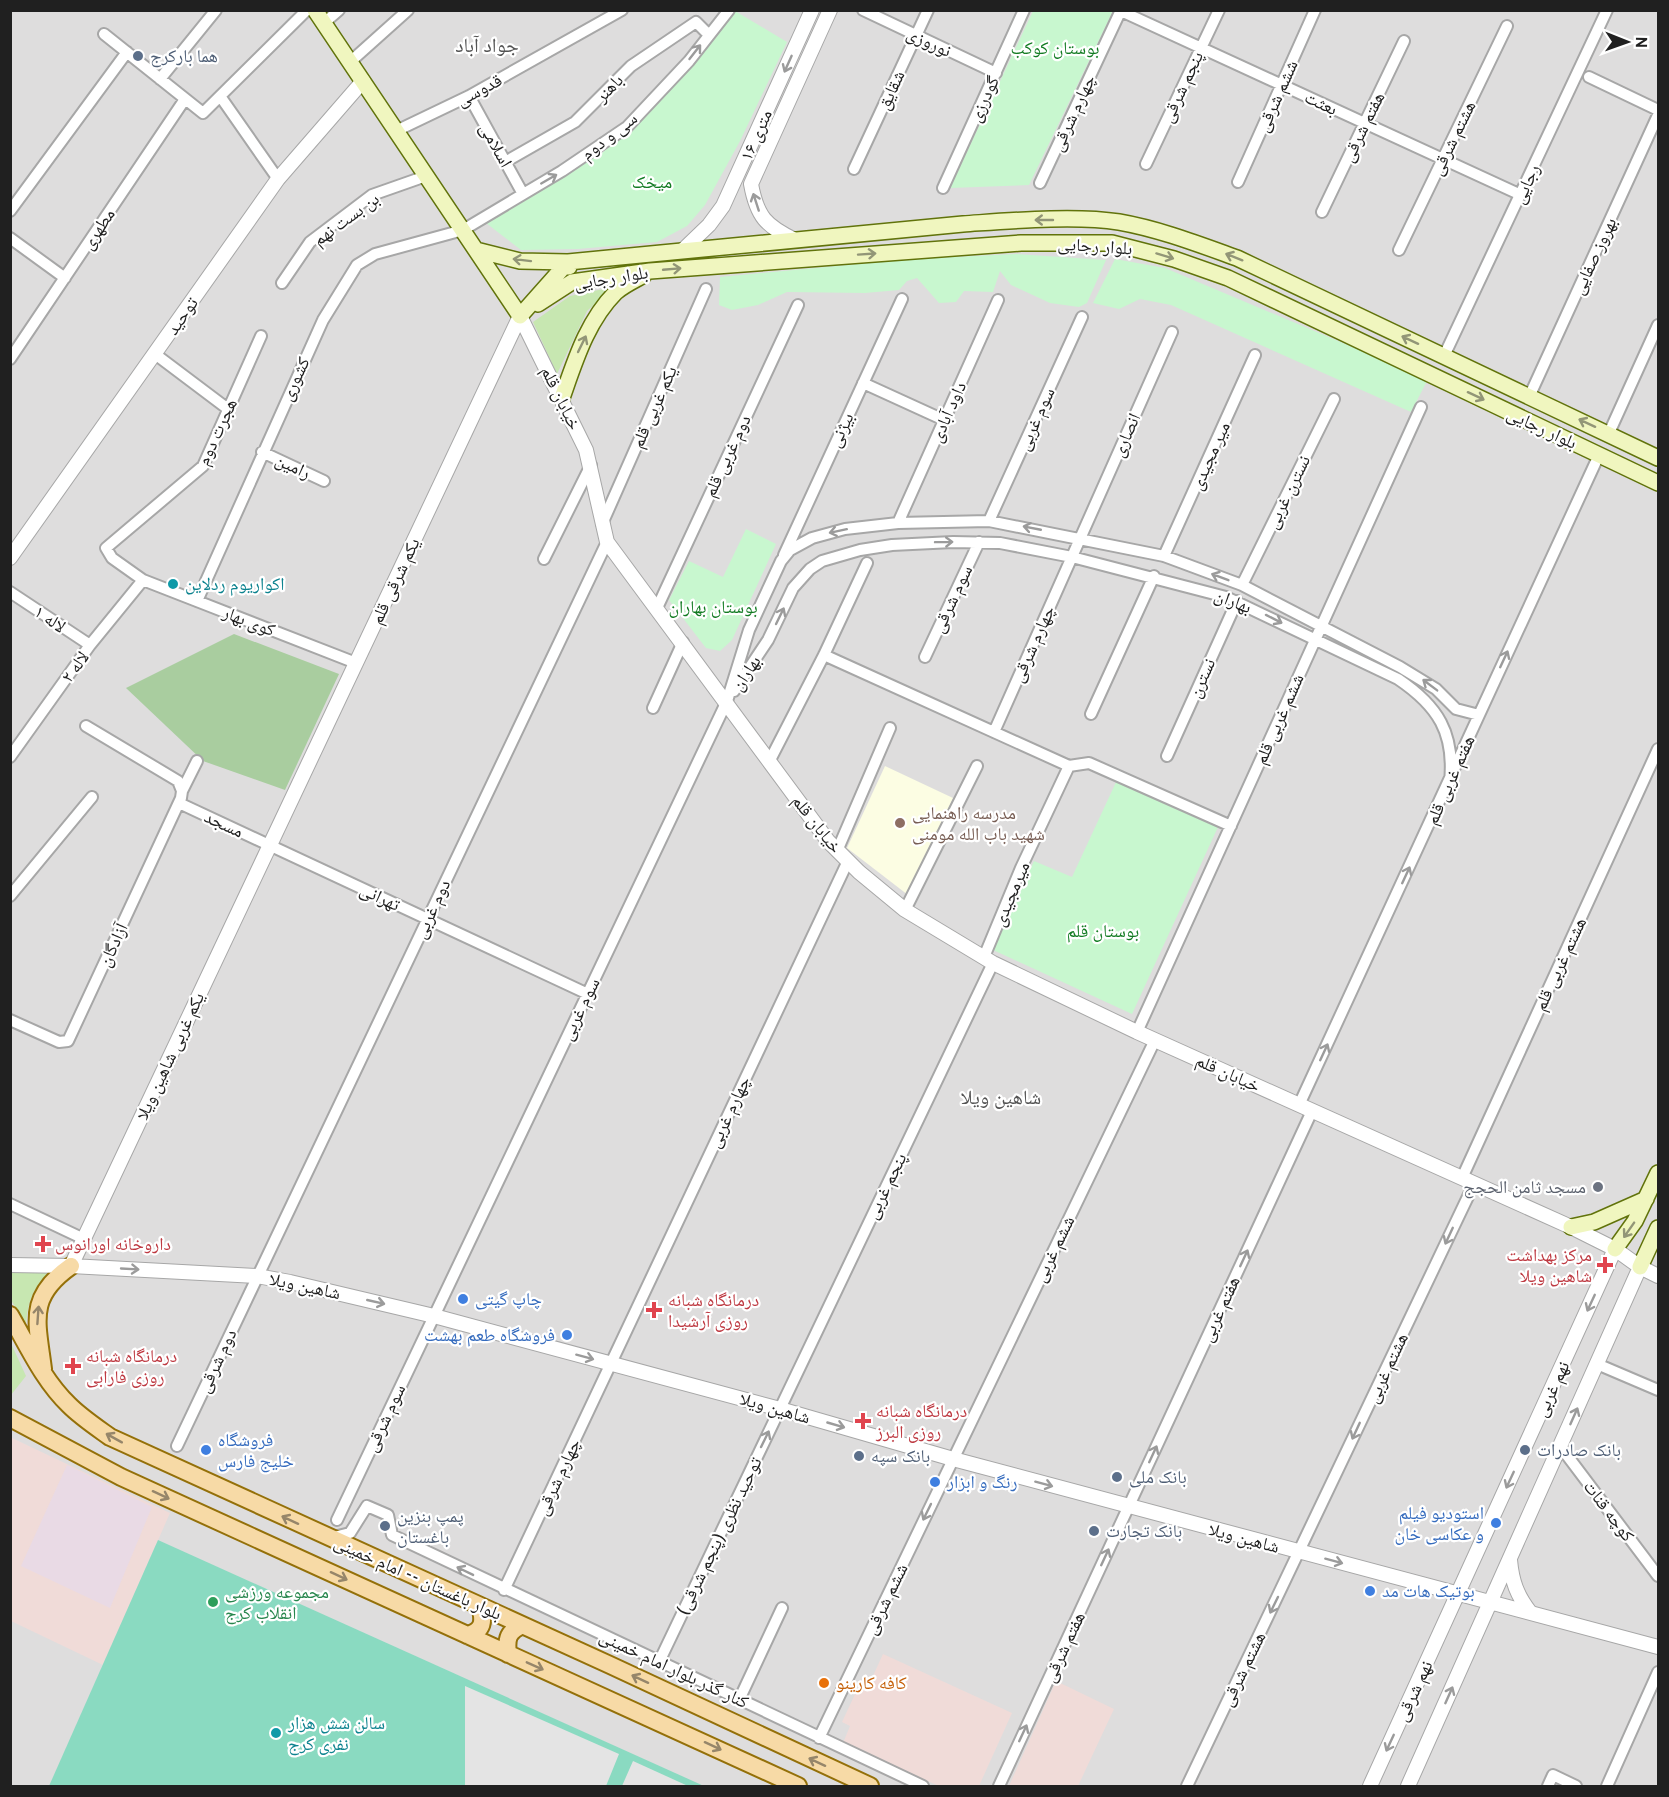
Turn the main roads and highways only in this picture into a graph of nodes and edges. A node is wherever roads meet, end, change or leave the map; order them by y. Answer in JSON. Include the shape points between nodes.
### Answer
{"nodes":[{"id":1,"x":320,"y":17,"type":"edge"},
{"id":2,"x":1116,"y":221,"type":"junction"},
{"id":3,"x":1112,"y":243,"type":"junction"},
{"id":4,"x":476,"y":250,"type":"junction"},
{"id":5,"x":568,"y":262,"type":"junction"},
{"id":6,"x":650,"y":271,"type":"junction"},
{"id":7,"x":572,"y":282,"type":"junction"},
{"id":8,"x":520,"y":316,"type":"junction"},
{"id":9,"x":562,"y":399,"type":"road end"},
{"id":10,"x":1659,"y":458,"type":"edge"},
{"id":11,"x":1659,"y":483,"type":"edge"},
{"id":12,"x":1659,"y":1173,"type":"edge"},
{"id":13,"x":1646,"y":1199,"type":"junction"},
{"id":14,"x":1571,"y":1227,"type":"road end"},
{"id":15,"x":1659,"y":1228,"type":"edge"},
{"id":16,"x":1616,"y":1249,"type":"road end"},
{"id":17,"x":71,"y":1266,"type":"road end"},
{"id":18,"x":1640,"y":1267,"type":"road end"},
{"id":19,"x":10,"y":1316,"type":"edge"},
{"id":20,"x":44,"y":1373,"type":"junction"},
{"id":21,"x":10,"y":1418,"type":"edge"},
{"id":22,"x":480,"y":1606,"type":"junction"},
{"id":23,"x":522,"y":1625,"type":"junction"},
{"id":24,"x":467,"y":1635,"type":"junction"},
{"id":25,"x":508,"y":1654,"type":"junction"},
{"id":26,"x":798,"y":1786,"type":"edge"},
{"id":27,"x":870,"y":1786,"type":"edge"}],
"edges":[{"from":1,"to":4,"type":"main road","name":"خیابان قلم"},
{"from":2,"to":3,"type":"main road"},
{"from":2,"to":5,"type":"main road","name":"بلوار رجایی","one_way":true,"via":[[1017,220]]},
{"from":10,"to":2,"type":"main road","name":"بلوار رجایی","one_way":true,"via":[[1237,258]]},
{"from":6,"to":3,"type":"main road","name":"بلوار رجایی","one_way":true,"via":[[966,246]]},
{"from":3,"to":11,"type":"main road","name":"بلوار رجایی","one_way":true,"via":[[1164,255],[1228,278]]},
{"from":5,"to":4,"type":"main road","one_way":true,"via":[[520,261]]},
{"from":4,"to":8,"type":"main road","name":"خیابان قلم"},
{"from":5,"to":7,"type":"main road"},
{"from":5,"to":8,"type":"main road","name":"بلوار رجایی"},
{"from":6,"to":7,"type":"main road","name":"بلوار رجایی"},
{"from":9,"to":6,"type":"main road","one_way":true,"via":[[576,356],[595,318],[617,291]]},
{"from":7,"to":8,"type":"main road","name":"بلوار رجایی"},
{"from":12,"to":13,"type":"main road"},
{"from":13,"to":14,"type":"main road","via":[[1594,1222]]},
{"from":13,"to":16,"type":"main road","one_way":true},
{"from":15,"to":18,"type":"main road"},
{"from":20,"to":17,"type":"main road","one_way":true,"via":[[37,1325],[39,1304],[46,1288]]},
{"from":19,"to":20,"type":"main road","name":"بلوار باغستان -- امام خمینی"},
{"from":22,"to":20,"type":"main road","name":"بلوار باغستان -- امام خمینی","one_way":true,"via":[[110,1437],[69,1405]]},
{"from":21,"to":24,"type":"main road","name":"بلوار باغستان -- امام خمینی","one_way":true,"via":[[121,1477]]},
{"from":22,"to":23,"type":"main road","name":"بلوار باغستان -- امام خمینی"},
{"from":22,"to":24,"type":"main road","via":[[482,1626],[477,1633]]},
{"from":23,"to":25,"type":"main road","via":[[508,1636]]},
{"from":27,"to":23,"type":"main road","name":"بلوار باغستان -- امام خمینی","one_way":true},
{"from":24,"to":25,"type":"main road","name":"بلوار باغستان -- امام خمینی"},
{"from":25,"to":26,"type":"main road","name":"بلوار باغستان -- امام خمینی","one_way":true}]}
